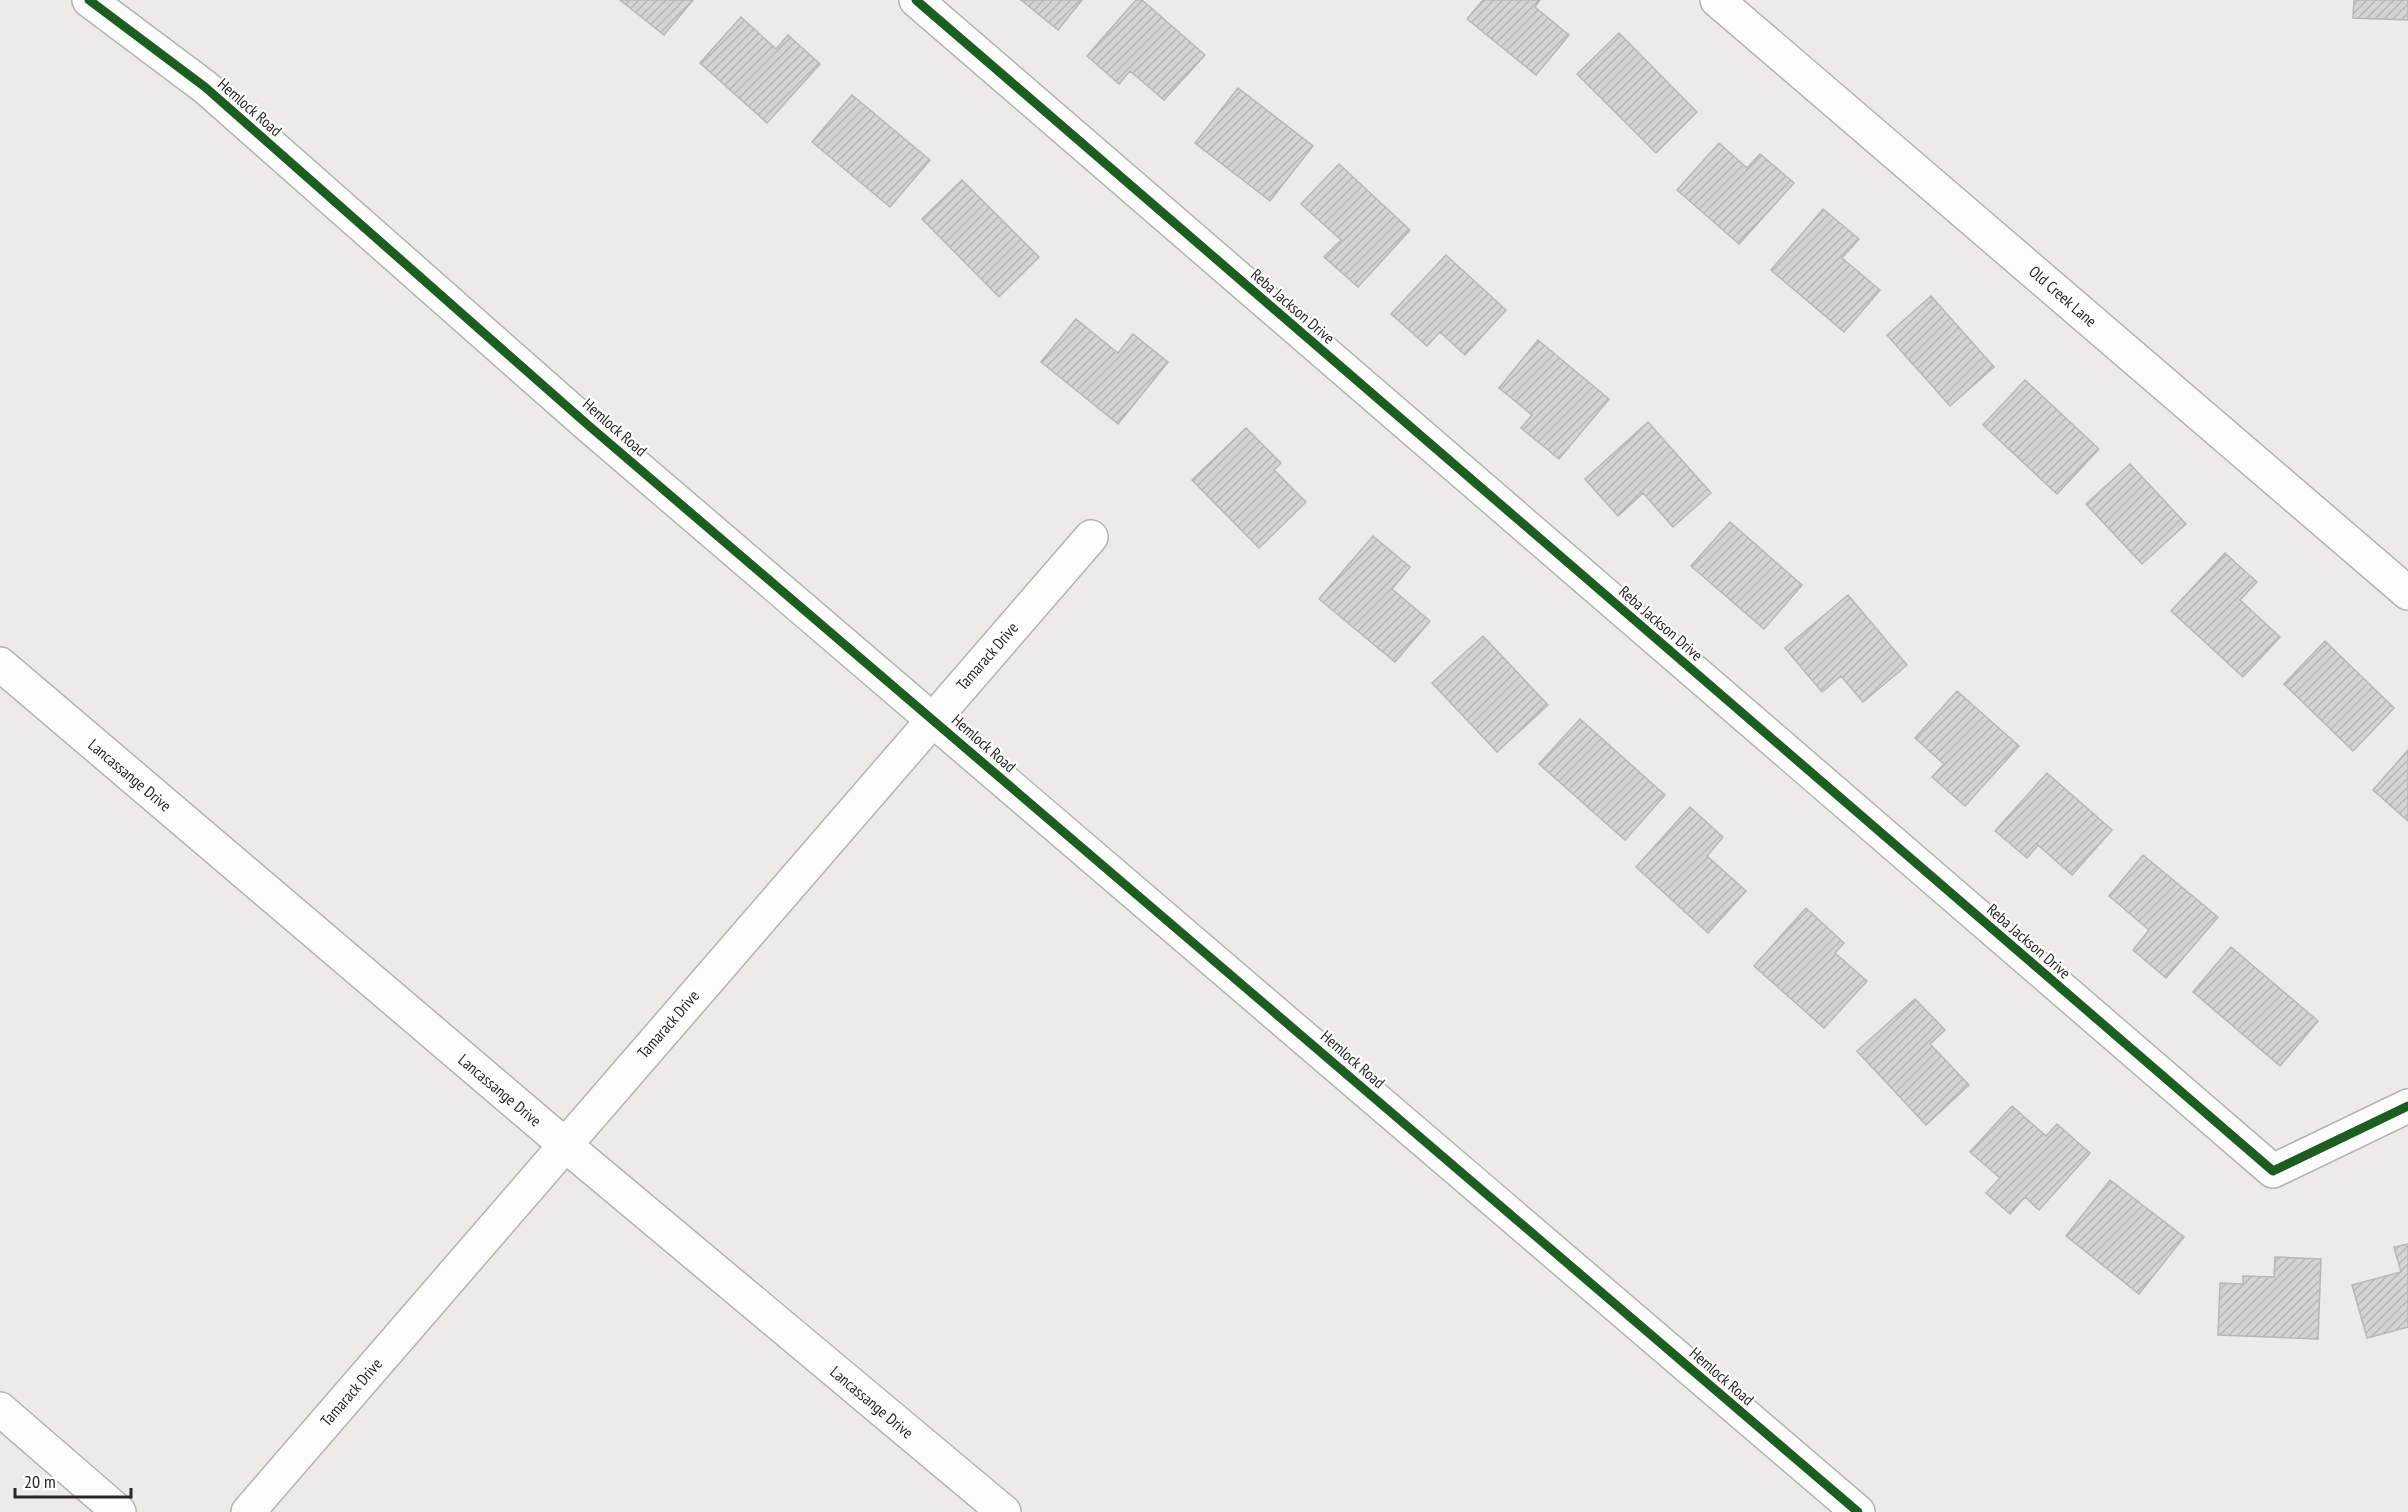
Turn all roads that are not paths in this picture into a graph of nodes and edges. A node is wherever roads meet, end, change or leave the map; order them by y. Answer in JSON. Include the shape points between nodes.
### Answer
{"nodes":[{"id":1,"x":89,"y":0,"type":"edge"},
{"id":2,"x":916,"y":0,"type":"edge"},
{"id":3,"x":1717,"y":0,"type":"edge"},
{"id":4,"x":1091,"y":537,"type":"dead end"},
{"id":5,"x":2408,"y":593,"type":"edge"},
{"id":6,"x":0,"y":664,"type":"edge"},
{"id":7,"x":933,"y":718,"type":"junction"},
{"id":8,"x":2408,"y":1106,"type":"edge"},
{"id":9,"x":564,"y":1144,"type":"junction"},
{"id":10,"x":0,"y":1410,"type":"edge"},
{"id":11,"x":118,"y":1512,"type":"edge"},
{"id":12,"x":248,"y":1512,"type":"edge"},
{"id":13,"x":1004,"y":1512,"type":"edge"},
{"id":14,"x":1858,"y":1512,"type":"edge"}],
"edges":[{"from":1,"to":7,"type":"street","name":"Hemlock Road","via":[[205,87],[588,424]]},
{"from":2,"to":8,"type":"street","name":"Reba Jackson Drive","via":[[2273,1172]]},
{"from":3,"to":5,"type":"street","name":"Old Creek Lane"},
{"from":4,"to":7,"type":"street","name":"Tamarack Drive"},
{"from":6,"to":9,"type":"street","name":"Lancassange Drive"},
{"from":7,"to":9,"type":"street","name":"Tamarack Drive"},
{"from":7,"to":14,"type":"street","name":"Hemlock Road"},
{"from":9,"to":12,"type":"street","name":"Tamarack Drive"},
{"from":9,"to":13,"type":"street","name":"Lancassange Drive"},
{"from":10,"to":11,"type":"street"}]}
